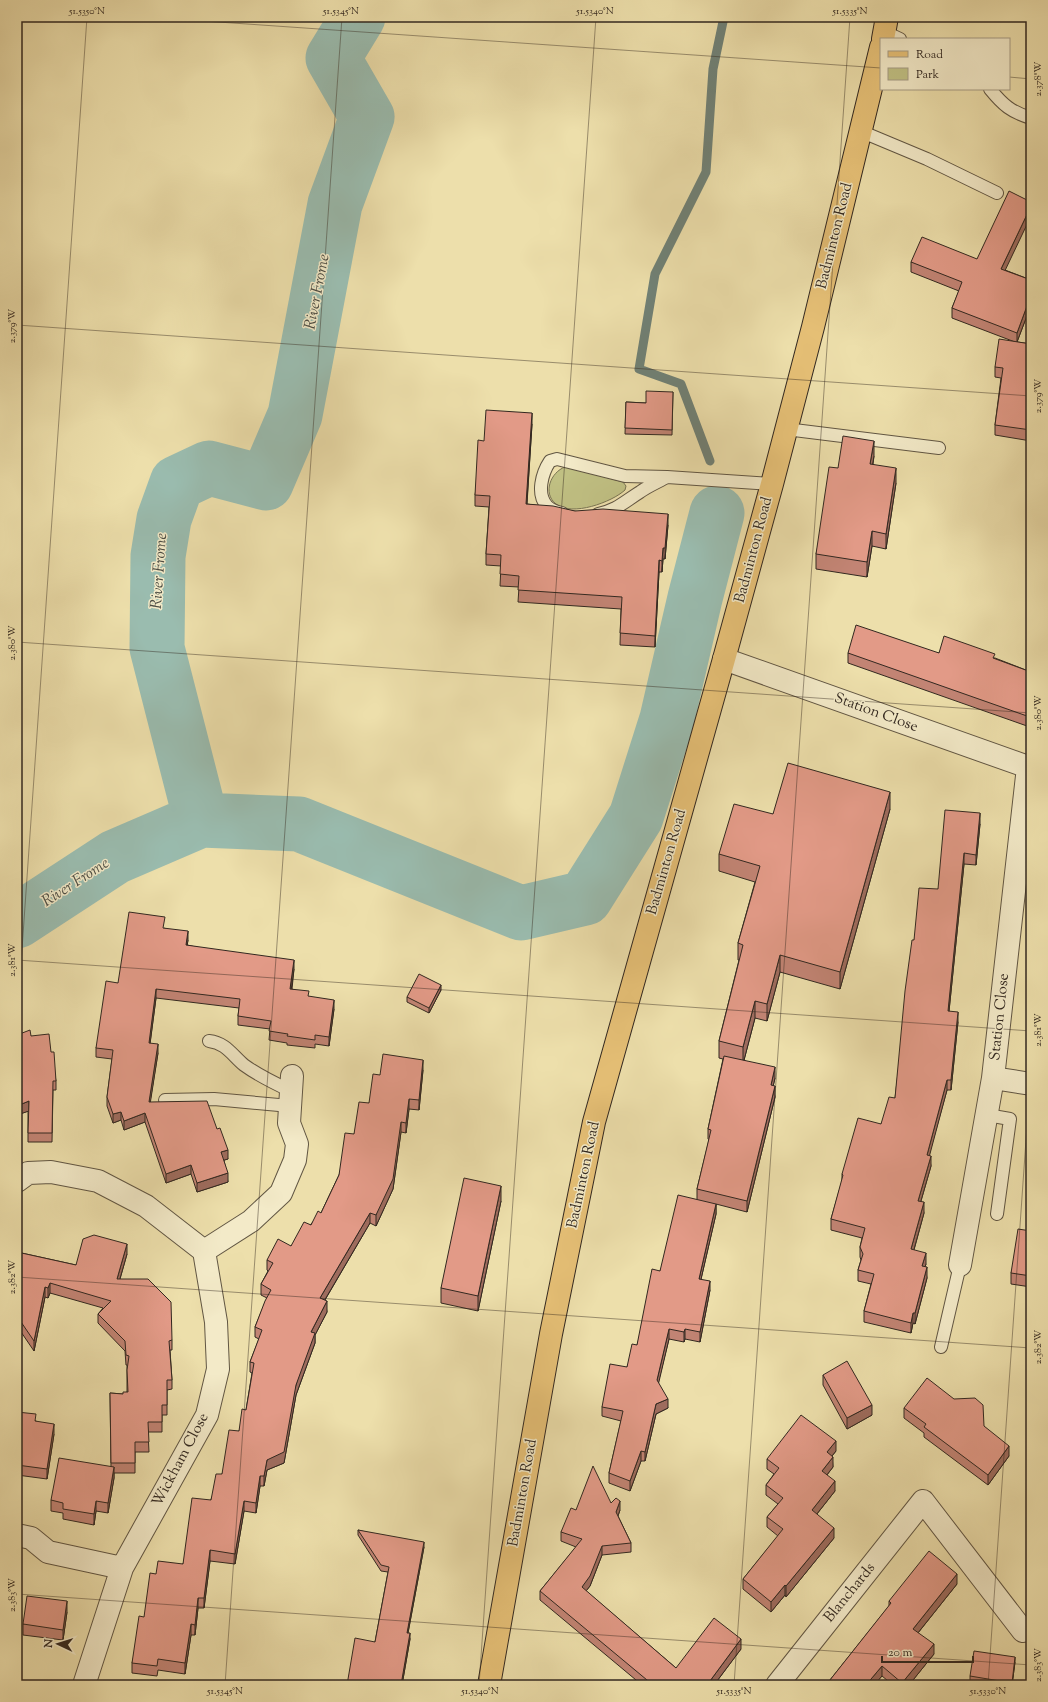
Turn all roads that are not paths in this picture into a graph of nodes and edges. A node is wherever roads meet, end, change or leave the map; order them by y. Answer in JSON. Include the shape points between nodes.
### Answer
{"nodes":[{"id":1,"x":880,"y":60,"type":"edge"},
{"id":2,"x":991,"y":90,"type":"edge"},
{"id":3,"x":1031,"y":118,"type":"edge"},
{"id":4,"x":860,"y":131,"type":"junction"},
{"id":5,"x":997,"y":193,"type":"dead end"},
{"id":6,"x":786,"y":429,"type":"junction"},
{"id":7,"x":939,"y":448,"type":"dead end"},
{"id":8,"x":668,"y":477,"type":"junction"},
{"id":9,"x":772,"y":484,"type":"junction"},
{"id":10,"x":724,"y":659,"type":"junction"},
{"id":11,"x":1029,"y":768,"type":"edge"},
{"id":12,"x":209,"y":1041,"type":"dead end"},
{"id":13,"x":993,"y":1078,"type":"junction"},
{"id":14,"x":1031,"y":1084,"type":"edge"},
{"id":15,"x":291,"y":1091,"type":"junction"},
{"id":16,"x":164,"y":1100,"type":"edge"},
{"id":17,"x":987,"y":1115,"type":"junction"},
{"id":18,"x":17,"y":1181,"type":"edge"},
{"id":19,"x":997,"y":1214,"type":"dead end"},
{"id":20,"x":204,"y":1251,"type":"junction"},
{"id":21,"x":960,"y":1265,"type":"joint"},
{"id":22,"x":941,"y":1347,"type":"dead end"},
{"id":23,"x":17,"y":1535,"type":"edge"},
{"id":24,"x":122,"y":1568,"type":"junction"},
{"id":25,"x":1023,"y":1631,"type":"dead end"},
{"id":26,"x":84,"y":1685,"type":"edge"},
{"id":27,"x":489,"y":1685,"type":"edge"},
{"id":28,"x":777,"y":1685,"type":"edge"}],
"edges":[{"from":1,"to":4,"type":"main road","name":"Badminton Road"},
{"from":2,"to":3,"type":"lane","via":[[1002,104],[1016,113]]},
{"from":4,"to":5,"type":"lane","via":[[927,159]]},
{"from":4,"to":6,"type":"main road","name":"Badminton Road"},
{"from":6,"to":7,"type":"lane"},
{"from":6,"to":9,"type":"main road","name":"Badminton Road"},
{"from":8,"to":8,"type":"lane","via":[[625,476],[557,459],[550,461],[545,469],[542,481],[543,495],[547,506],[563,514],[611,511]]},
{"from":8,"to":9,"type":"lane"},
{"from":9,"to":10,"type":"main road","name":"Badminton Road"},
{"from":10,"to":11,"type":"street","name":"Station Close"},
{"from":10,"to":27,"type":"main road","name":"Badminton Road","via":[[594,1122],[551,1334]]},
{"from":11,"to":13,"type":"street","name":"Station Close"},
{"from":12,"to":15,"type":"lane","via":[[217,1042],[228,1049],[266,1080]]},
{"from":13,"to":14,"type":"street"},
{"from":13,"to":17,"type":"street","name":"Station Close"},
{"from":15,"to":16,"type":"lane","via":[[214,1099]]},
{"from":15,"to":20,"type":"street","via":[[289,1123],[297,1144],[295,1160],[281,1193],[251,1221]]},
{"from":17,"to":19,"type":"lane","via":[[1010,1119]]},
{"from":17,"to":21,"type":"street","name":"Station Close"},
{"from":18,"to":20,"type":"street","via":[[28,1173],[51,1172],[98,1181],[146,1206]]},
{"from":20,"to":24,"type":"street","name":"Wickham Close","via":[[216,1322],[218,1369],[211,1400],[207,1415]]},
{"from":21,"to":22,"type":"lane"},
{"from":23,"to":24,"type":"street","via":[[31,1538],[48,1552]]},
{"from":24,"to":26,"type":"street","name":"Wickham Close"},
{"from":25,"to":28,"type":"street","name":"Blanchards","via":[[923,1502]]}]}
